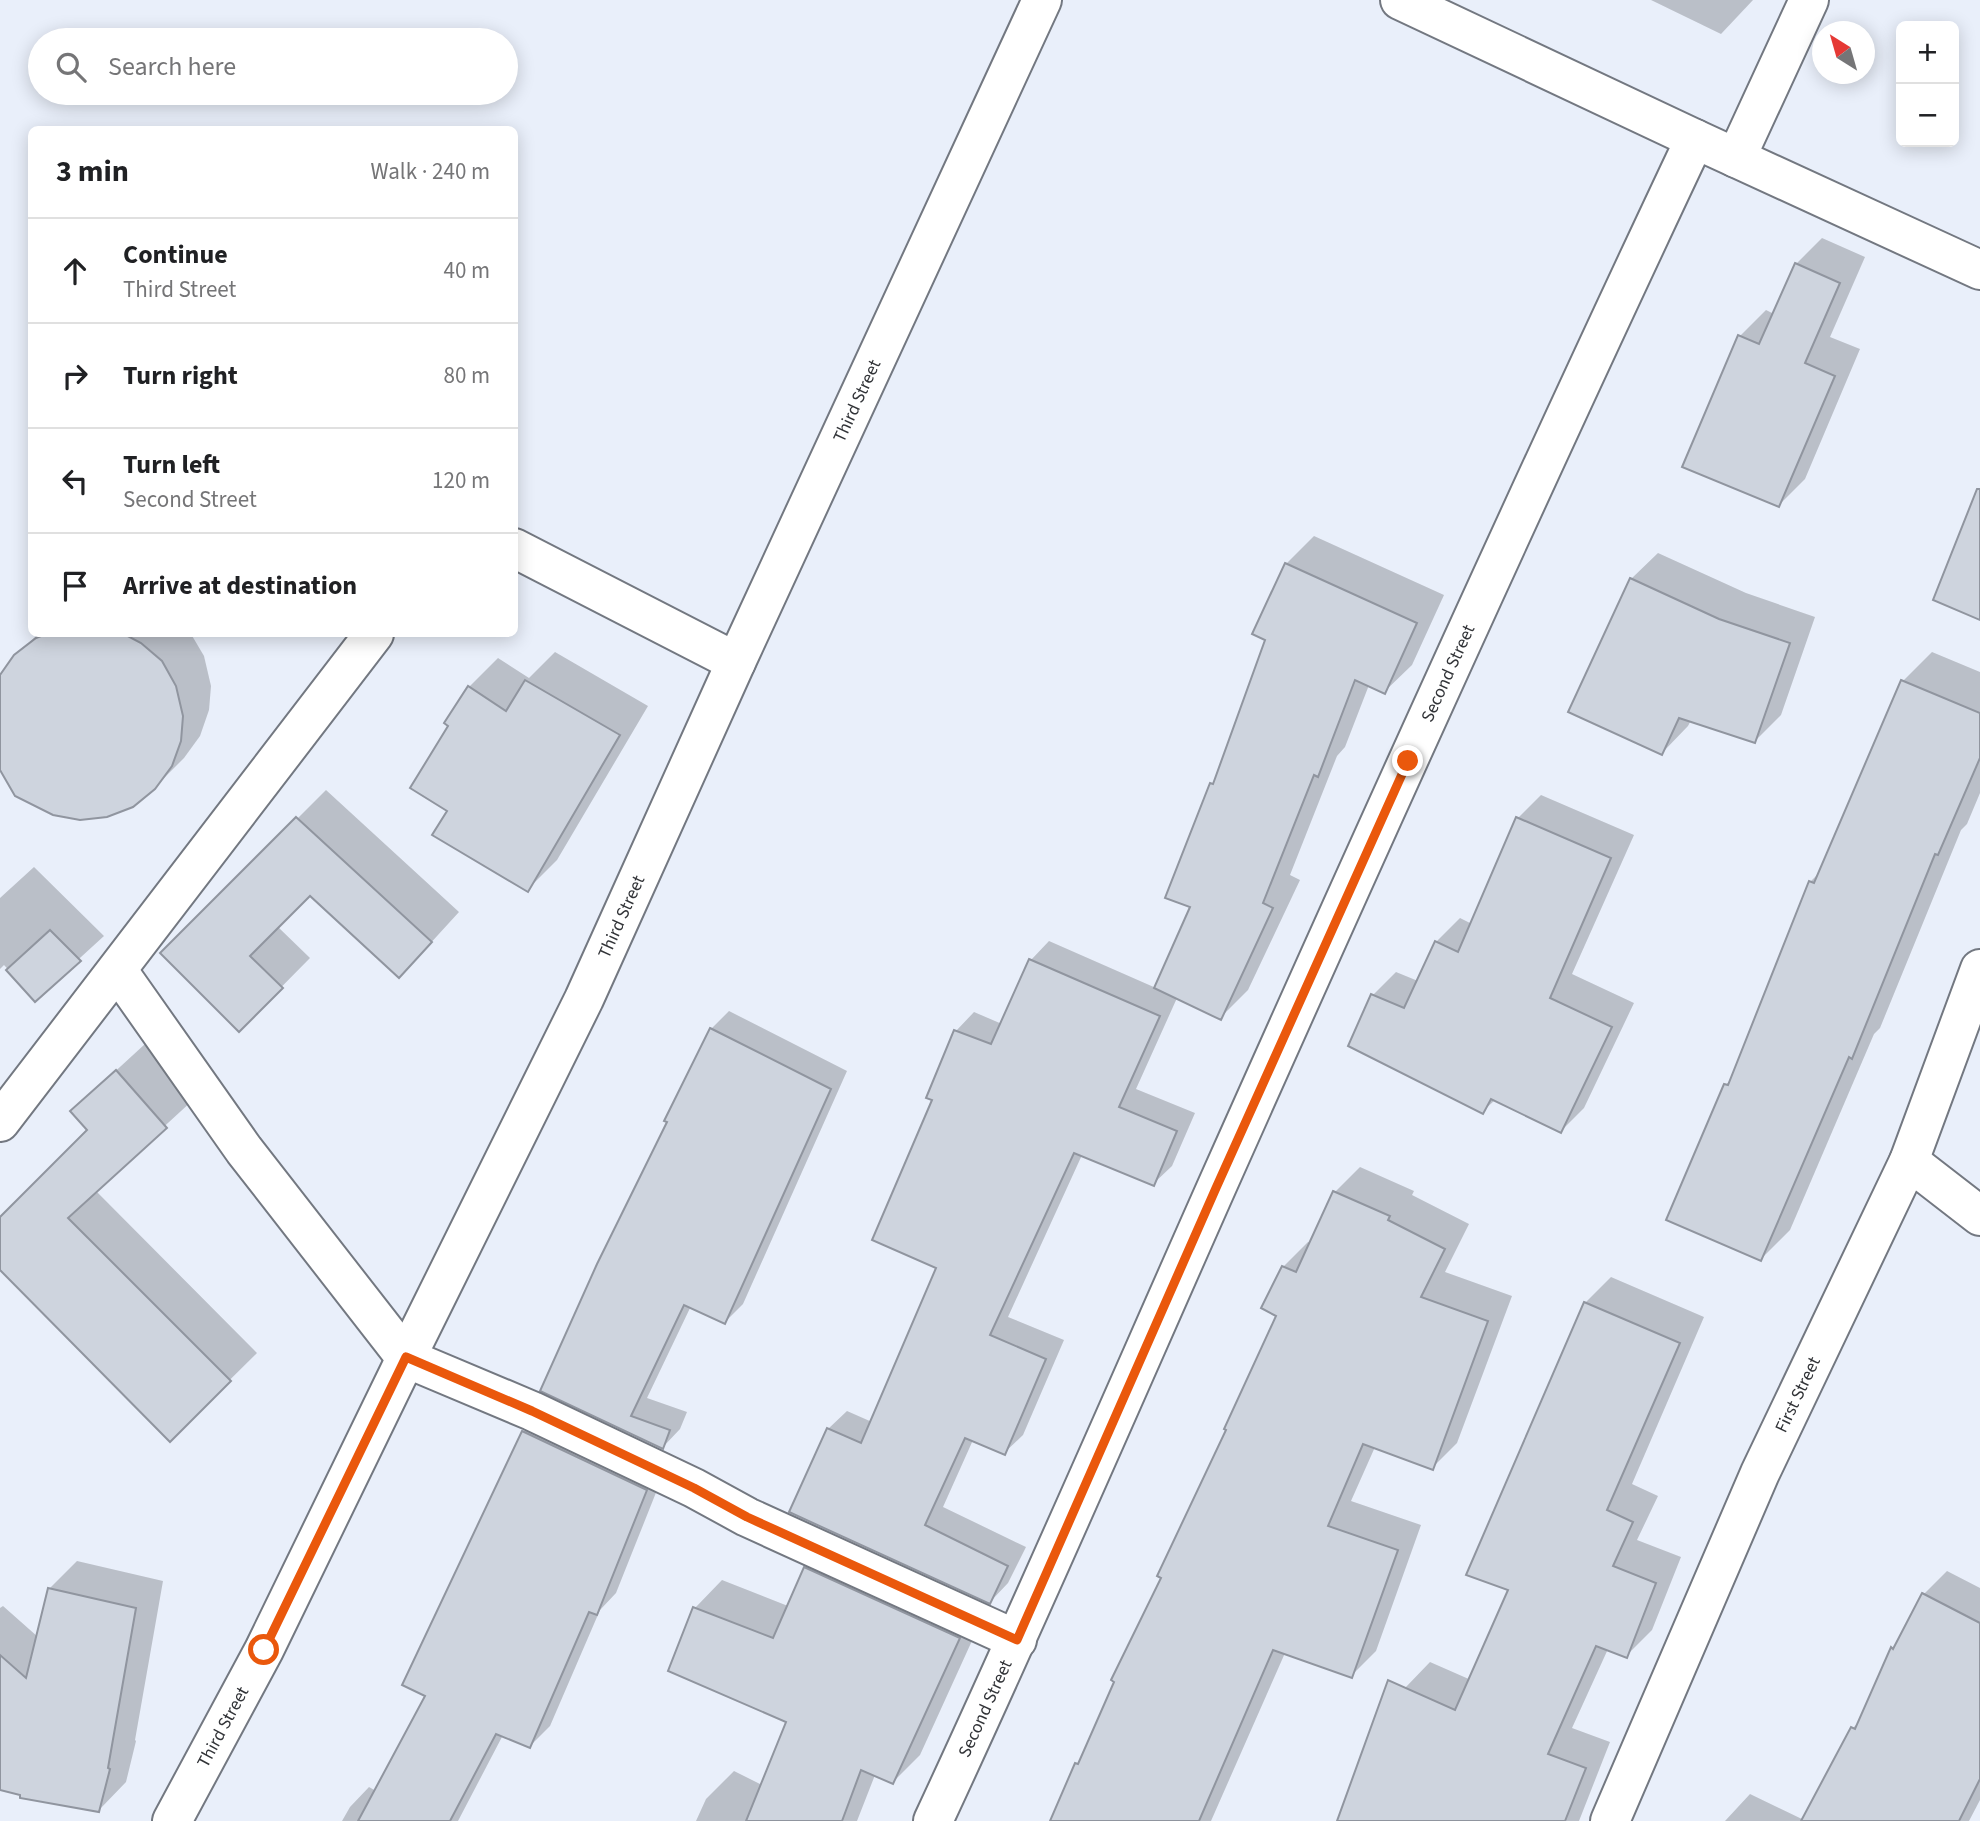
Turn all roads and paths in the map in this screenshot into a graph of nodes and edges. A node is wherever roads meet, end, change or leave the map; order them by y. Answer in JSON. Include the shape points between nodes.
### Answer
{"nodes":[{"id":1,"x":1042,"y":0,"type":"edge"},
{"id":2,"x":1400,"y":0,"type":"edge"},
{"id":3,"x":1809,"y":0,"type":"edge"},
{"id":4,"x":1695,"y":139,"type":"junction"},
{"id":5,"x":1736,"y":158,"type":"junction"},
{"id":6,"x":1980,"y":270,"type":"edge"},
{"id":7,"x":518,"y":550,"type":"edge"},
{"id":8,"x":372,"y":637,"type":"edge"},
{"id":9,"x":736,"y":662,"type":"junction"},
{"id":10,"x":1980,"y":969,"type":"edge"},
{"id":11,"x":118,"y":971,"type":"junction"},
{"id":12,"x":0,"y":1122,"type":"edge"},
{"id":13,"x":1909,"y":1161,"type":"junction"},
{"id":14,"x":1980,"y":1216,"type":"edge"},
{"id":15,"x":406,"y":1357,"type":"junction"},
{"id":16,"x":1017,"y":1640,"type":"junction"},
{"id":17,"x":172,"y":1821,"type":"edge"},
{"id":18,"x":933,"y":1821,"type":"edge"},
{"id":19,"x":1611,"y":1821,"type":"edge"}],
"edges":[{"from":1,"to":9,"type":"street","name":"Third Street"},
{"from":2,"to":4,"type":"street"},
{"from":3,"to":5,"type":"street"},
{"from":4,"to":5,"type":"street"},
{"from":4,"to":16,"type":"street","name":"Second Street","via":[[1544,460]]},
{"from":5,"to":6,"type":"street"},
{"from":7,"to":9,"type":"street"},
{"from":8,"to":11,"type":"street"},
{"from":9,"to":15,"type":"street","name":"Third Street","via":[[584,999]]},
{"from":10,"to":13,"type":"street","name":"First Street"},
{"from":11,"to":12,"type":"street"},
{"from":11,"to":15,"type":"street","via":[[244,1150]]},
{"from":13,"to":14,"type":"street"},
{"from":13,"to":19,"type":"street","name":"First Street","via":[[1760,1473]]},
{"from":15,"to":16,"type":"street","via":[[532,1411],[747,1517]]},
{"from":15,"to":17,"type":"street","name":"Third Street","via":[[264,1650]]},
{"from":16,"to":18,"type":"street","name":"Second Street"}]}
